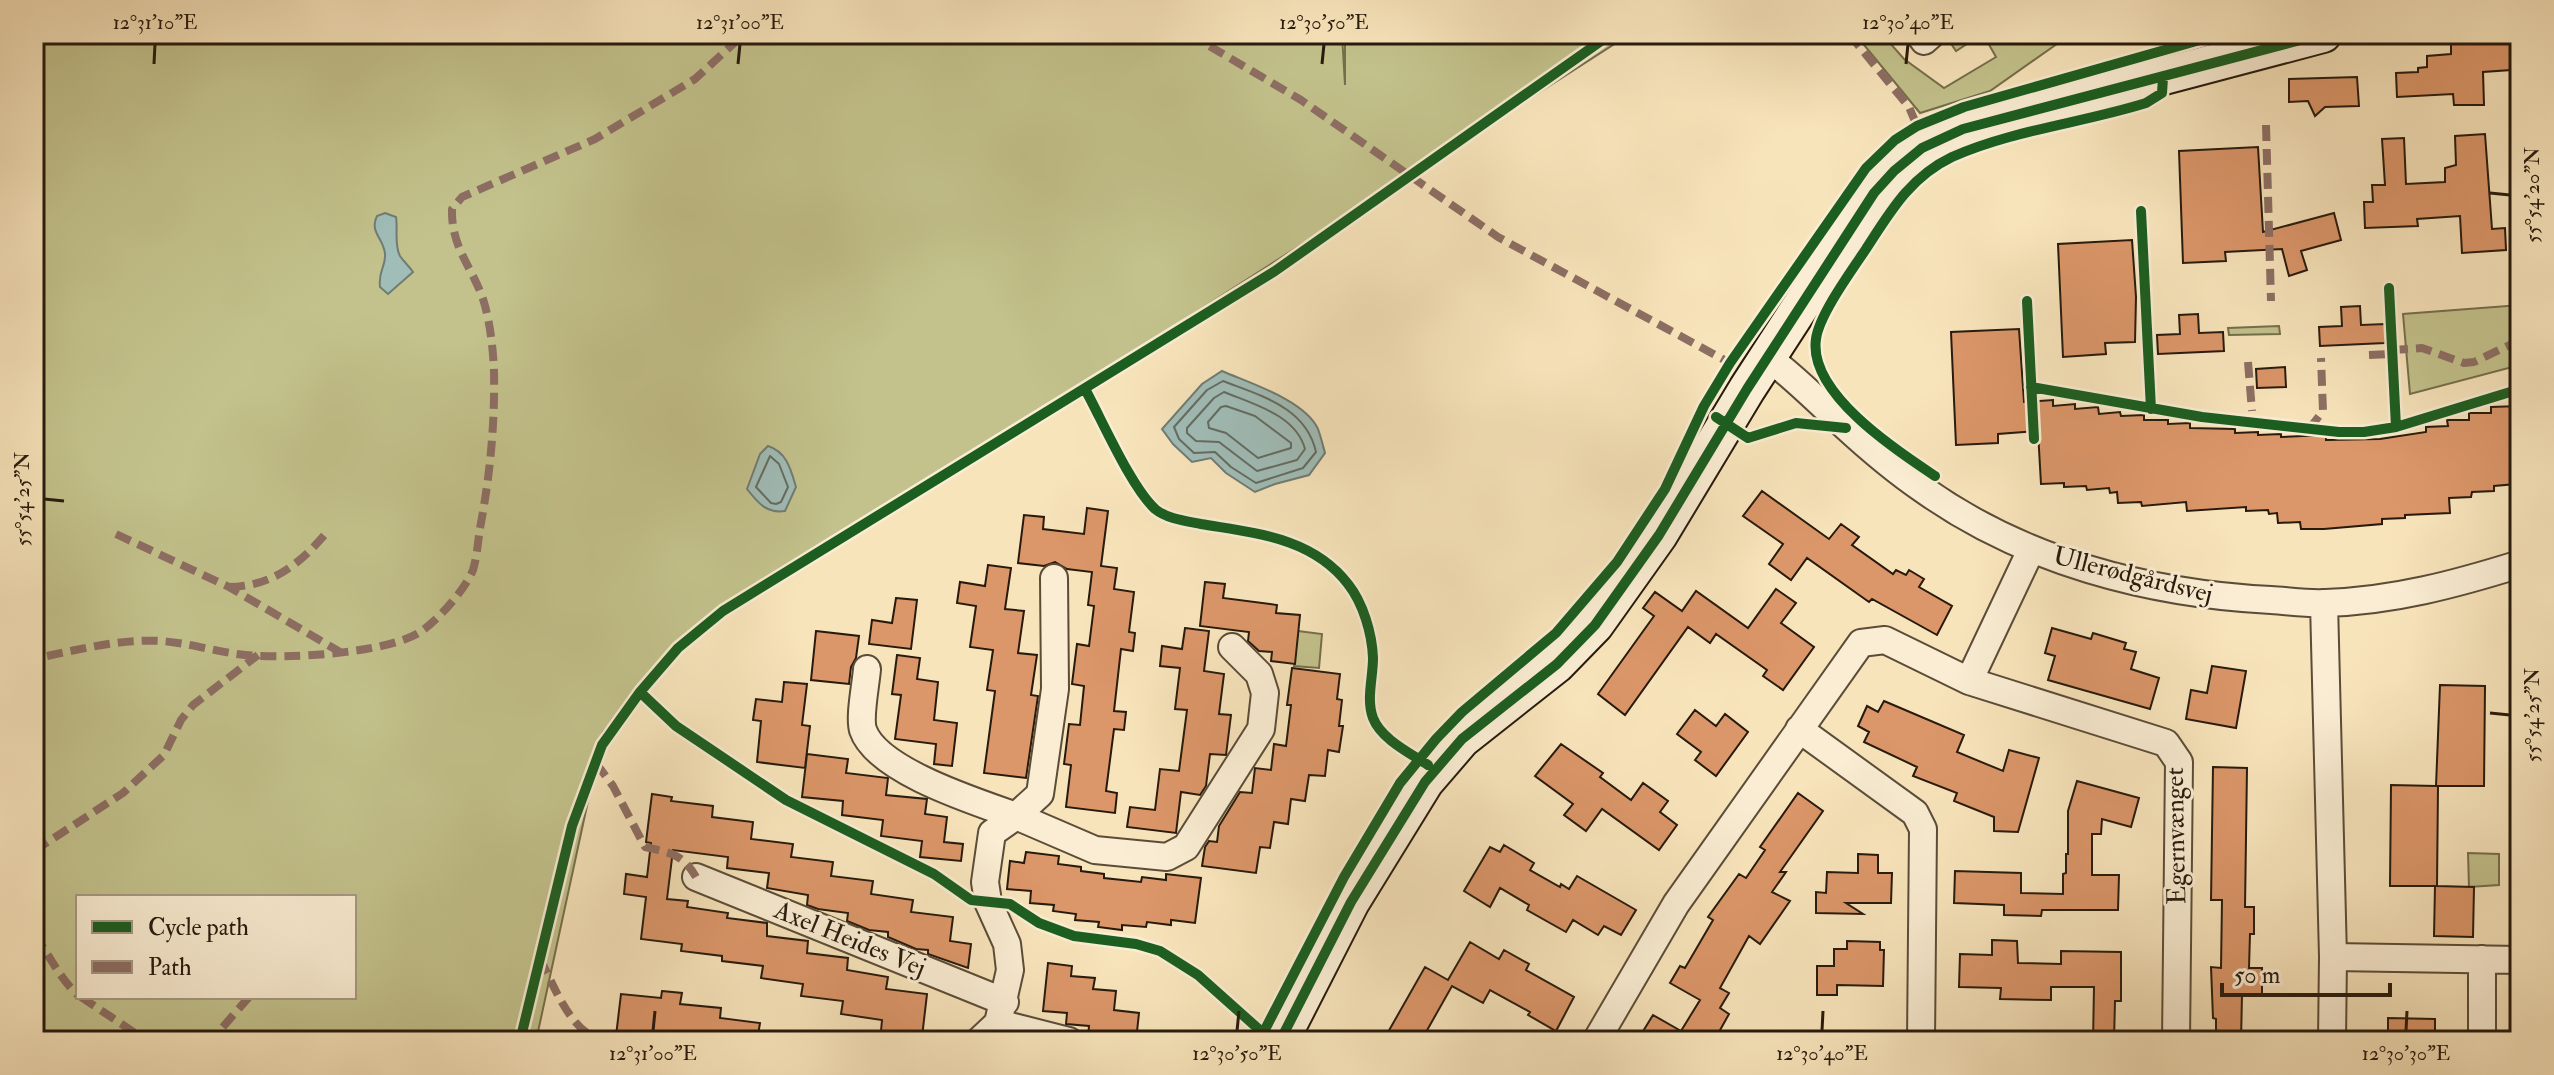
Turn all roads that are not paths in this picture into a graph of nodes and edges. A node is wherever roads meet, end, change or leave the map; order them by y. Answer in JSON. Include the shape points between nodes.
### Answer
{"nodes":[{"id":1,"x":1919,"y":34,"type":"edge"},
{"id":2,"x":1932,"y":34,"type":"edge"},
{"id":3,"x":2323,"y":34,"type":"edge"},
{"id":4,"x":1767,"y":357,"type":"junction"},
{"id":5,"x":2031,"y":550,"type":"junction"},
{"id":6,"x":2520,"y":564,"type":"edge"},
{"id":7,"x":1054,"y":578,"type":"dead end"},
{"id":8,"x":2324,"y":603,"type":"junction"},
{"id":9,"x":1232,"y":647,"type":"dead end"},
{"id":10,"x":867,"y":669,"type":"dead end"},
{"id":11,"x":1969,"y":681,"type":"junction"},
{"id":12,"x":1799,"y":729,"type":"junction"},
{"id":13,"x":1016,"y":816,"type":"junction"},
{"id":14,"x":696,"y":877,"type":"dead end"},
{"id":15,"x":2333,"y":957,"type":"junction"},
{"id":16,"x":2482,"y":959,"type":"junction"},
{"id":17,"x":2520,"y":960,"type":"edge"},
{"id":18,"x":994,"y":1022,"type":"edge"},
{"id":19,"x":1069,"y":1041,"type":"edge"},
{"id":20,"x":1280,"y":1041,"type":"edge"},
{"id":21,"x":1596,"y":1041,"type":"edge"},
{"id":22,"x":1921,"y":1041,"type":"edge"},
{"id":23,"x":2176,"y":1041,"type":"edge"},
{"id":24,"x":2332,"y":1041,"type":"edge"},
{"id":25,"x":2482,"y":1041,"type":"edge"}],
"edges":[{"from":1,"to":2,"type":"street","via":[[1924,41]]},
{"from":3,"to":4,"type":"street","via":[[1934,140],[1874,193]]},
{"from":4,"to":5,"type":"street","name":"Ullerødgårdsvej","via":[[1922,489]]},
{"from":4,"to":20,"type":"street","via":[[1659,535],[1595,625],[1557,664],[1462,739],[1425,782],[1351,902]]},
{"from":5,"to":8,"type":"street","name":"Ullerødgårdsvej","via":[[2163,588]]},
{"from":5,"to":11,"type":"street"},
{"from":6,"to":8,"type":"street","name":"Ullerødgårdsvej","via":[[2445,587]]},
{"from":7,"to":13,"type":"street","via":[[1055,689],[1040,794]]},
{"from":8,"to":15,"type":"street"},
{"from":9,"to":13,"type":"street","via":[[1259,674],[1265,693],[1261,729],[1186,847],[1167,857],[1095,850]]},
{"from":10,"to":13,"type":"street","via":[[863,729],[877,752],[930,784]]},
{"from":11,"to":12,"type":"street","name":"Egernvænget","via":[[1885,640],[1861,643]]},
{"from":11,"to":23,"type":"street","name":"Egernvænget","via":[[2166,743],[2179,762]]},
{"from":12,"to":21,"type":"street","name":"Egernvænget","via":[[1676,904]]},
{"from":12,"to":22,"type":"street","via":[[1915,813],[1923,829]]},
{"from":13,"to":18,"type":"street","via":[[992,833],[985,882],[1007,944],[1010,970]]},
{"from":14,"to":18,"type":"street","name":"Axel Heides Vej"},
{"from":15,"to":16,"type":"street"},
{"from":15,"to":24,"type":"street"},
{"from":16,"to":17,"type":"street"},
{"from":16,"to":25,"type":"street"},
{"from":18,"to":19,"type":"street","name":"Axel Heides Vej"}]}
